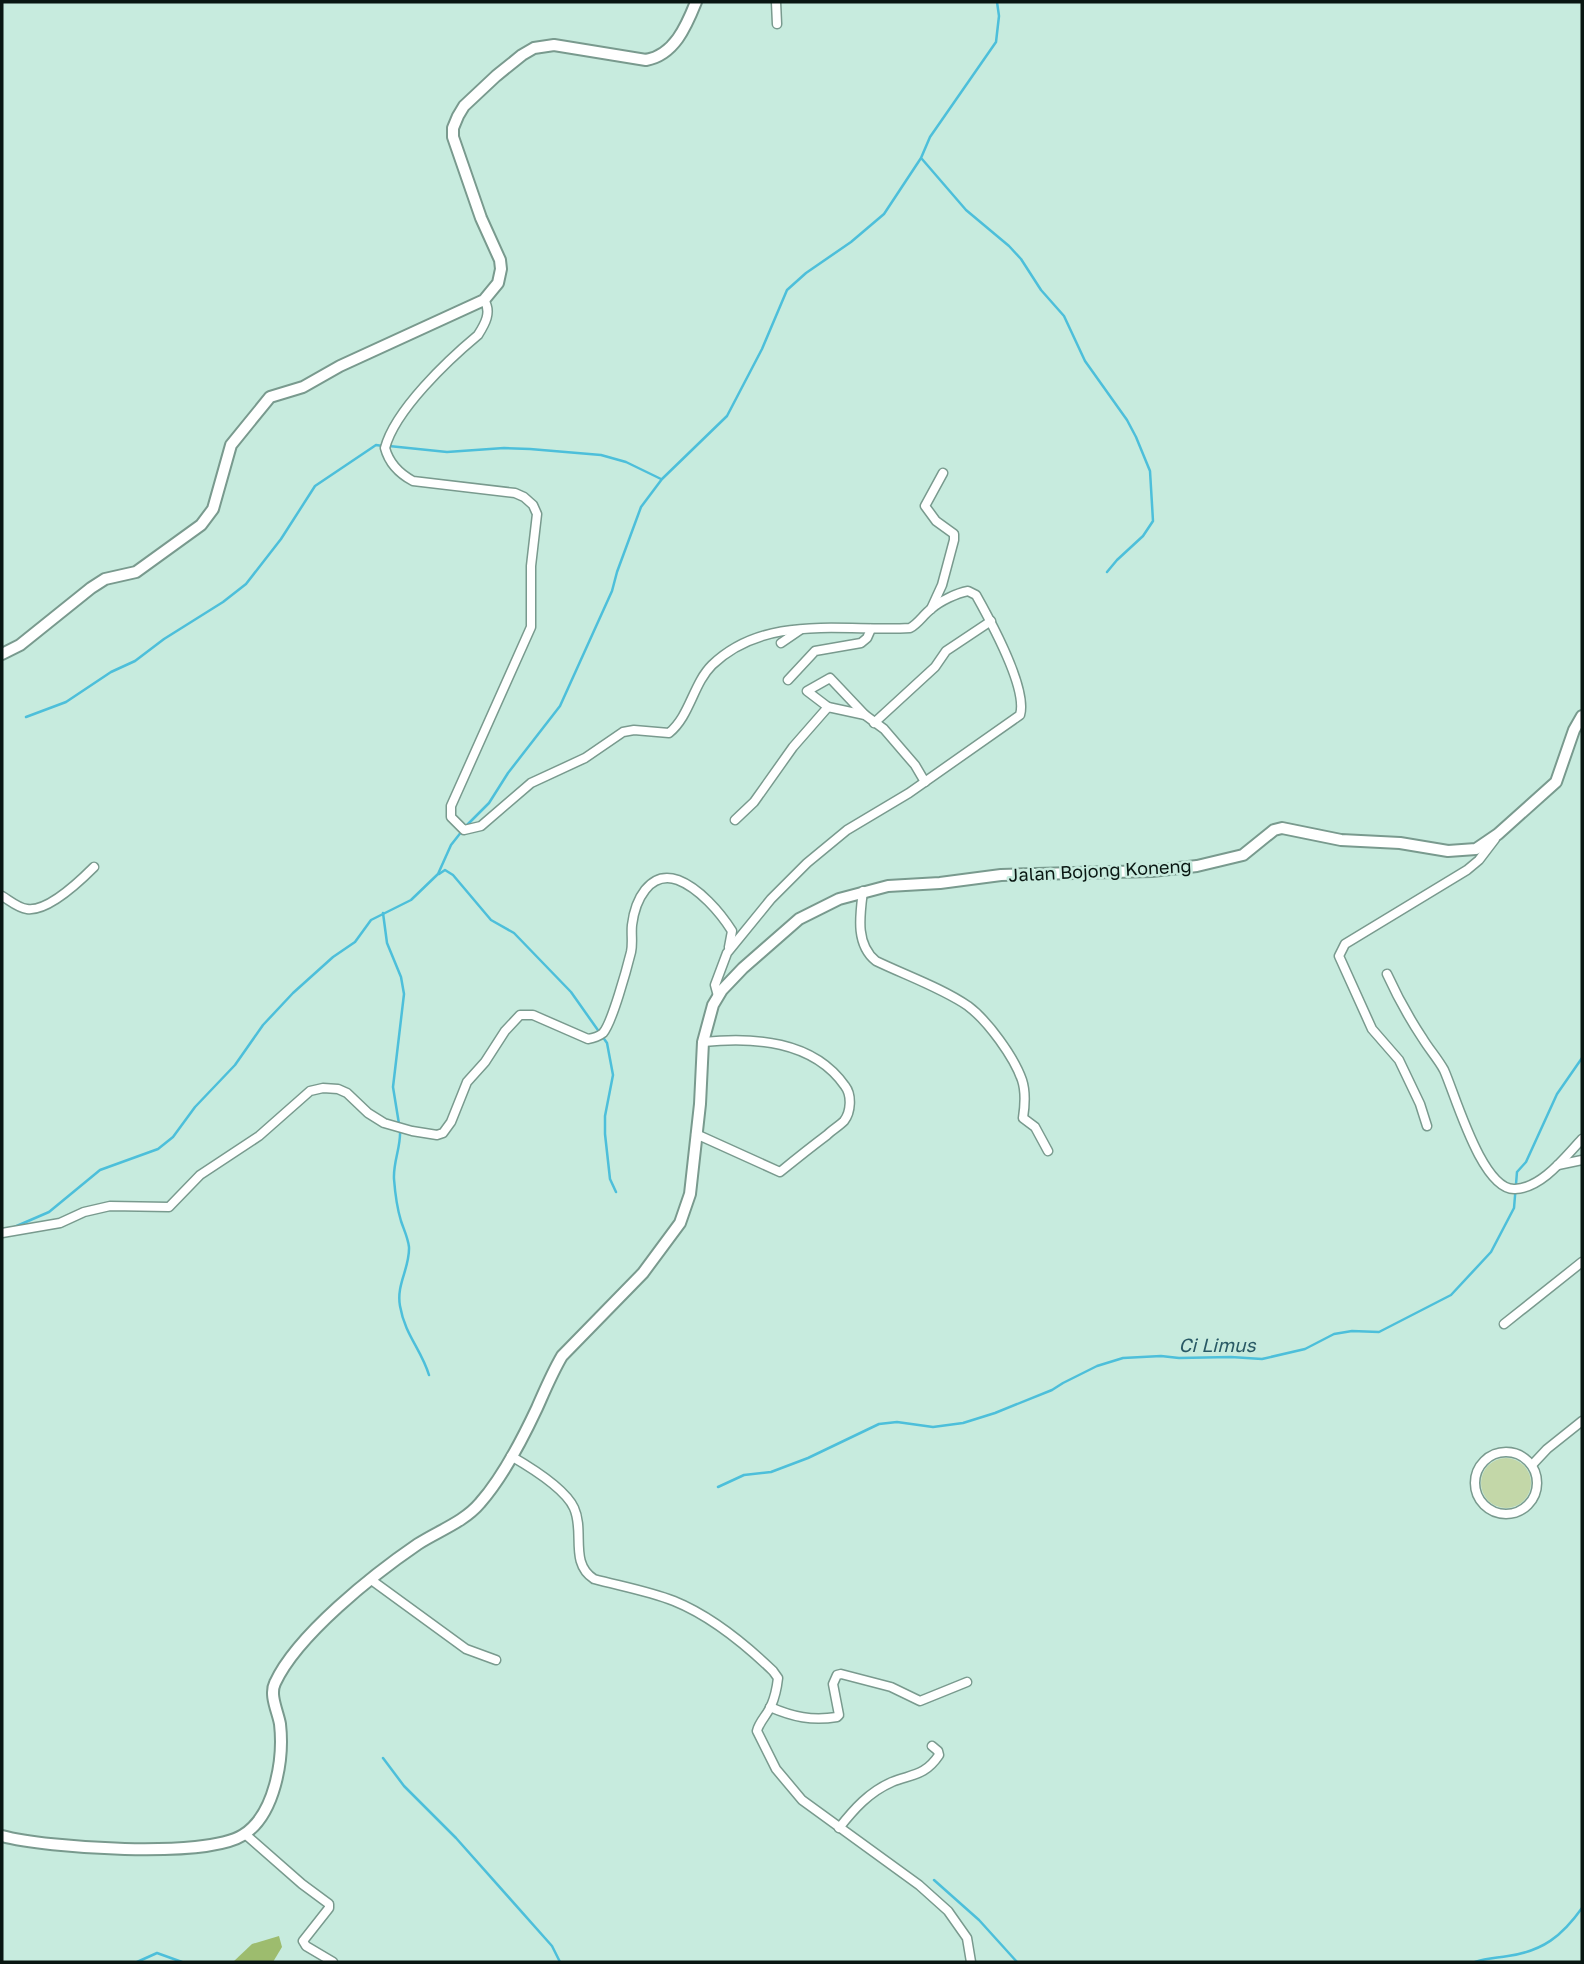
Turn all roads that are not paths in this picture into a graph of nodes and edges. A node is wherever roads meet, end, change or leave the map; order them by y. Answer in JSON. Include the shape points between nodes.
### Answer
{"nodes":[{"id":1,"x":696,"y":2,"type":"edge"},
{"id":2,"x":776,"y":2,"type":"edge"},
{"id":3,"x":777,"y":24,"type":"dead end"},
{"id":4,"x":484,"y":300,"type":"junction"},
{"id":5,"x":943,"y":473,"type":"dead end"},
{"id":6,"x":931,"y":609,"type":"junction"},
{"id":7,"x":991,"y":621,"type":"junction"},
{"id":8,"x":803,"y":628,"type":"junction"},
{"id":9,"x":871,"y":628,"type":"junction"},
{"id":10,"x":781,"y":643,"type":"dead end"},
{"id":11,"x":2,"y":654,"type":"edge"},
{"id":12,"x":788,"y":680,"type":"dead end"},
{"id":13,"x":828,"y":706,"type":"junction"},
{"id":14,"x":865,"y":715,"type":"junction"},
{"id":15,"x":1582,"y":716,"type":"edge"},
{"id":16,"x":874,"y":723,"type":"junction"},
{"id":17,"x":925,"y":782,"type":"junction"},
{"id":18,"x":735,"y":820,"type":"dead end"},
{"id":19,"x":1499,"y":834,"type":"junction"},
{"id":20,"x":94,"y":867,"type":"dead end"},
{"id":21,"x":863,"y":891,"type":"junction"},
{"id":22,"x":2,"y":896,"type":"edge"},
{"id":23,"x":727,"y":953,"type":"junction"},
{"id":24,"x":1387,"y":974,"type":"dead end"},
{"id":25,"x":718,"y":996,"type":"junction"},
{"id":26,"x":703,"y":1042,"type":"junction"},
{"id":27,"x":1427,"y":1126,"type":"dead end"},
{"id":28,"x":696,"y":1134,"type":"junction"},
{"id":29,"x":1582,"y":1139,"type":"edge"},
{"id":30,"x":1048,"y":1151,"type":"dead end"},
{"id":31,"x":1582,"y":1160,"type":"edge"},
{"id":32,"x":1557,"y":1165,"type":"junction"},
{"id":33,"x":2,"y":1233,"type":"edge"},
{"id":34,"x":1582,"y":1262,"type":"edge"},
{"id":35,"x":1504,"y":1324,"type":"dead end"},
{"id":36,"x":1582,"y":1421,"type":"edge"},
{"id":37,"x":511,"y":1456,"type":"junction"},
{"id":38,"x":1532,"y":1465,"type":"junction"},
{"id":39,"x":370,"y":1579,"type":"junction"},
{"id":40,"x":496,"y":1660,"type":"dead end"},
{"id":41,"x":967,"y":1682,"type":"dead end"},
{"id":42,"x":770,"y":1707,"type":"junction"},
{"id":43,"x":932,"y":1746,"type":"dead end"},
{"id":44,"x":839,"y":1828,"type":"junction"},
{"id":45,"x":244,"y":1833,"type":"junction"},
{"id":46,"x":2,"y":1836,"type":"edge"},
{"id":47,"x":333,"y":1962,"type":"edge"},
{"id":48,"x":971,"y":1962,"type":"edge"}],
"edges":[{"from":1,"to":4,"type":"street","via":[[677,41],[660,57],[646,60],[554,45],[534,48],[464,106],[453,138],[501,269],[498,283]]},
{"from":2,"to":3,"type":"street"},
{"from":4,"to":8,"type":"street","via":[[488,312],[483,327],[433,376],[396,423],[385,447],[394,465],[413,481],[516,493],[533,505],[537,514],[531,627],[452,806],[452,819],[462,829],[481,826],[531,783],[585,758],[623,732],[669,733],[681,721],[696,687],[713,664],[741,645]]},
{"from":4,"to":11,"type":"street","via":[[303,387],[270,397],[230,445],[213,509],[201,525],[136,572],[111,577],[91,588]]},
{"from":5,"to":6,"type":"street","via":[[925,506],[954,534],[954,540]]},
{"from":6,"to":7,"type":"street","via":[[968,591],[976,595]]},
{"from":6,"to":9,"type":"street","via":[[909,628]]},
{"from":7,"to":16,"type":"street","via":[[946,651],[935,667]]},
{"from":7,"to":17,"type":"street","via":[[1020,696],[1020,715]]},
{"from":8,"to":9,"type":"street"},
{"from":8,"to":10,"type":"street"},
{"from":9,"to":12,"type":"street","via":[[861,643],[815,650]]},
{"from":13,"to":14,"type":"street"},
{"from":13,"to":14,"type":"street","via":[[807,691],[830,678]]},
{"from":13,"to":18,"type":"street"},
{"from":14,"to":16,"type":"street"},
{"from":15,"to":19,"type":"street","name":"Jalan Bojong Koneng","via":[[1556,782]]},
{"from":16,"to":17,"type":"street","via":[[894,739]]},
{"from":17,"to":23,"type":"street","via":[[847,830],[807,863]]},
{"from":19,"to":21,"type":"street","name":"Jalan Bojong Koneng","via":[[1476,849],[1448,851],[1341,840],[1282,828],[1243,855],[1197,866],[1001,875]]},
{"from":19,"to":27,"type":"street","via":[[1467,870],[1345,944],[1339,956],[1372,1030],[1399,1060]]},
{"from":20,"to":22,"type":"street","via":[[60,897],[35,908],[27,909]]},
{"from":21,"to":25,"type":"street","name":"Jalan Bojong Koneng","via":[[799,919]]},
{"from":21,"to":30,"type":"street","via":[[862,941],[869,955],[968,1007],[984,1022],[1023,1081],[1023,1118],[1035,1127]]},
{"from":23,"to":25,"type":"street","via":[[715,985]]},
{"from":23,"to":33,"type":"street","via":[[732,931],[705,899],[676,879],[656,880],[643,893],[635,913],[631,953],[603,1033],[588,1039],[533,1015],[520,1015],[467,1082],[443,1133],[384,1123],[347,1093],[323,1088],[310,1091],[259,1136],[200,1175],[169,1207],[110,1206],[60,1223]]},
{"from":24,"to":32,"type":"street","via":[[1443,1069],[1483,1166],[1503,1186],[1515,1189],[1534,1183]]},
{"from":25,"to":26,"type":"street","name":"Jalan Bojong Koneng"},
{"from":26,"to":28,"type":"street"},
{"from":26,"to":28,"type":"street","via":[[770,1042],[809,1056],[837,1074],[848,1091],[850,1107],[844,1121],[780,1172]]},
{"from":28,"to":37,"type":"street","via":[[690,1194],[680,1223],[643,1273],[562,1356]]},
{"from":29,"to":32,"type":"street"},
{"from":31,"to":32,"type":"street"},
{"from":34,"to":35,"type":"street"},
{"from":36,"to":38,"type":"street"},
{"from":37,"to":39,"type":"street","via":[[479,1505]]},
{"from":37,"to":42,"type":"street","via":[[538,1473],[574,1507],[586,1574],[674,1601],[732,1635],[778,1678]]},
{"from":38,"to":38,"type":"street","via":[[1536,1494],[1521,1511],[1499,1514],[1480,1501],[1476,1472],[1491,1455],[1513,1452]]},
{"from":39,"to":40,"type":"street","via":[[466,1649]]},
{"from":39,"to":45,"type":"street","via":[[294,1654],[275,1683],[281,1729],[274,1786],[263,1814]]},
{"from":41,"to":42,"type":"street","via":[[920,1701],[891,1687],[841,1674],[833,1684],[837,1717],[793,1717]]},
{"from":42,"to":44,"type":"street","via":[[757,1731],[776,1769],[802,1800]]},
{"from":43,"to":44,"type":"street","via":[[939,1755],[929,1766],[881,1788],[857,1805]]},
{"from":44,"to":48,"type":"street","via":[[948,1911],[967,1938]]},
{"from":45,"to":46,"type":"street","via":[[225,1842],[149,1849],[32,1843]]},
{"from":45,"to":47,"type":"street","via":[[329,1904],[303,1941]]}]}
